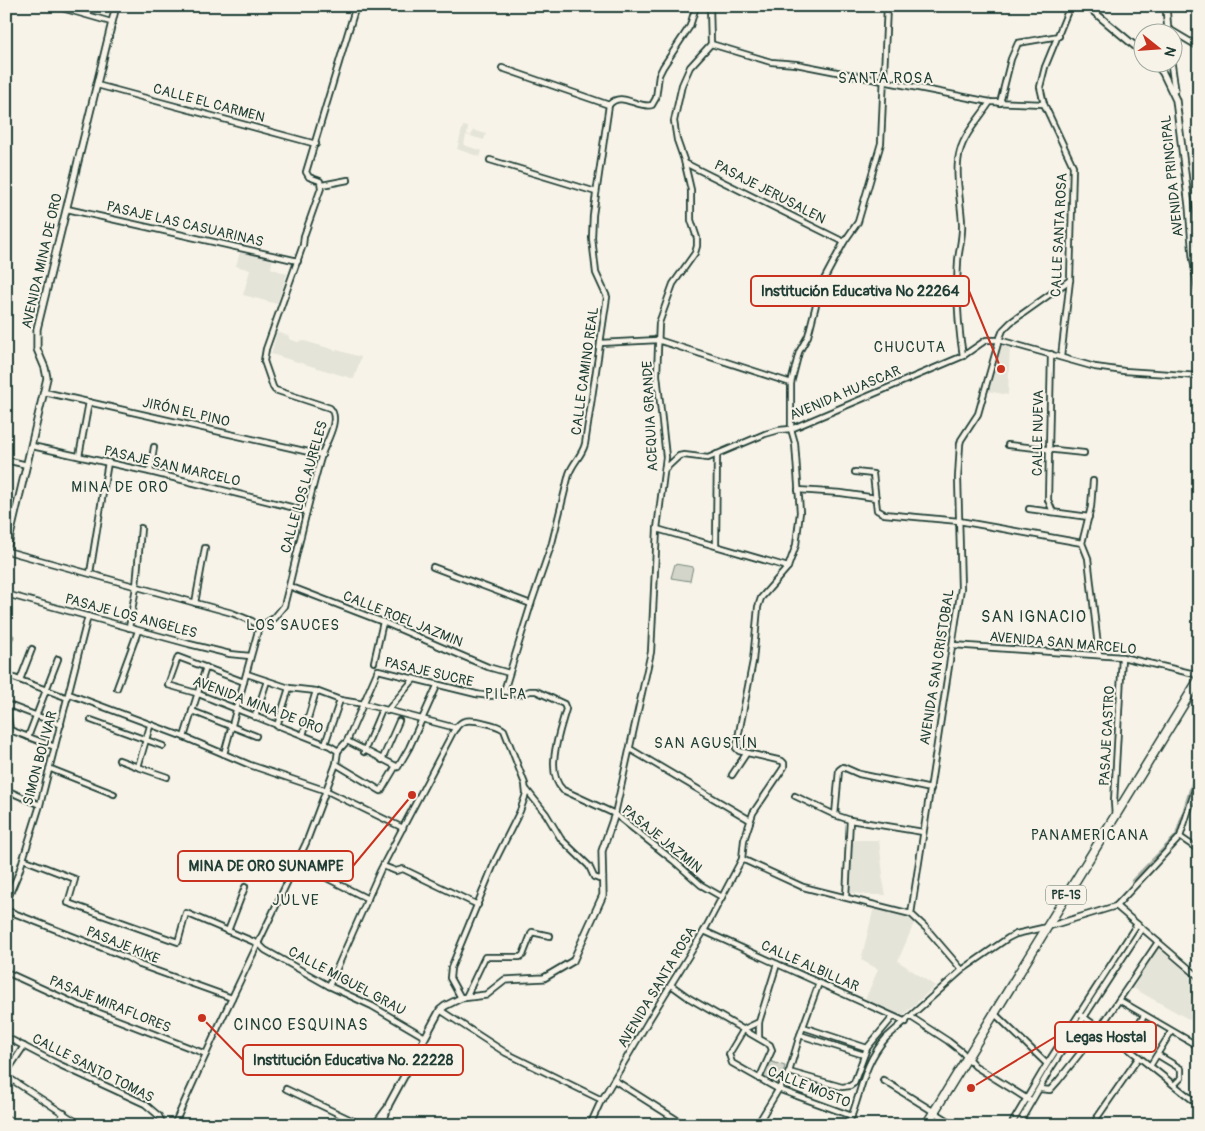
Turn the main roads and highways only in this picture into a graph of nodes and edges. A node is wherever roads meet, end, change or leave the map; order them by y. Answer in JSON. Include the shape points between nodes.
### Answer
{"nodes":[{"id":1,"x":1199,"y":679,"type":"edge"},
{"id":2,"x":926,"y":1125,"type":"edge"}],
"edges":[{"from":1,"to":2,"type":"highway","number":"PE-1S"}]}
